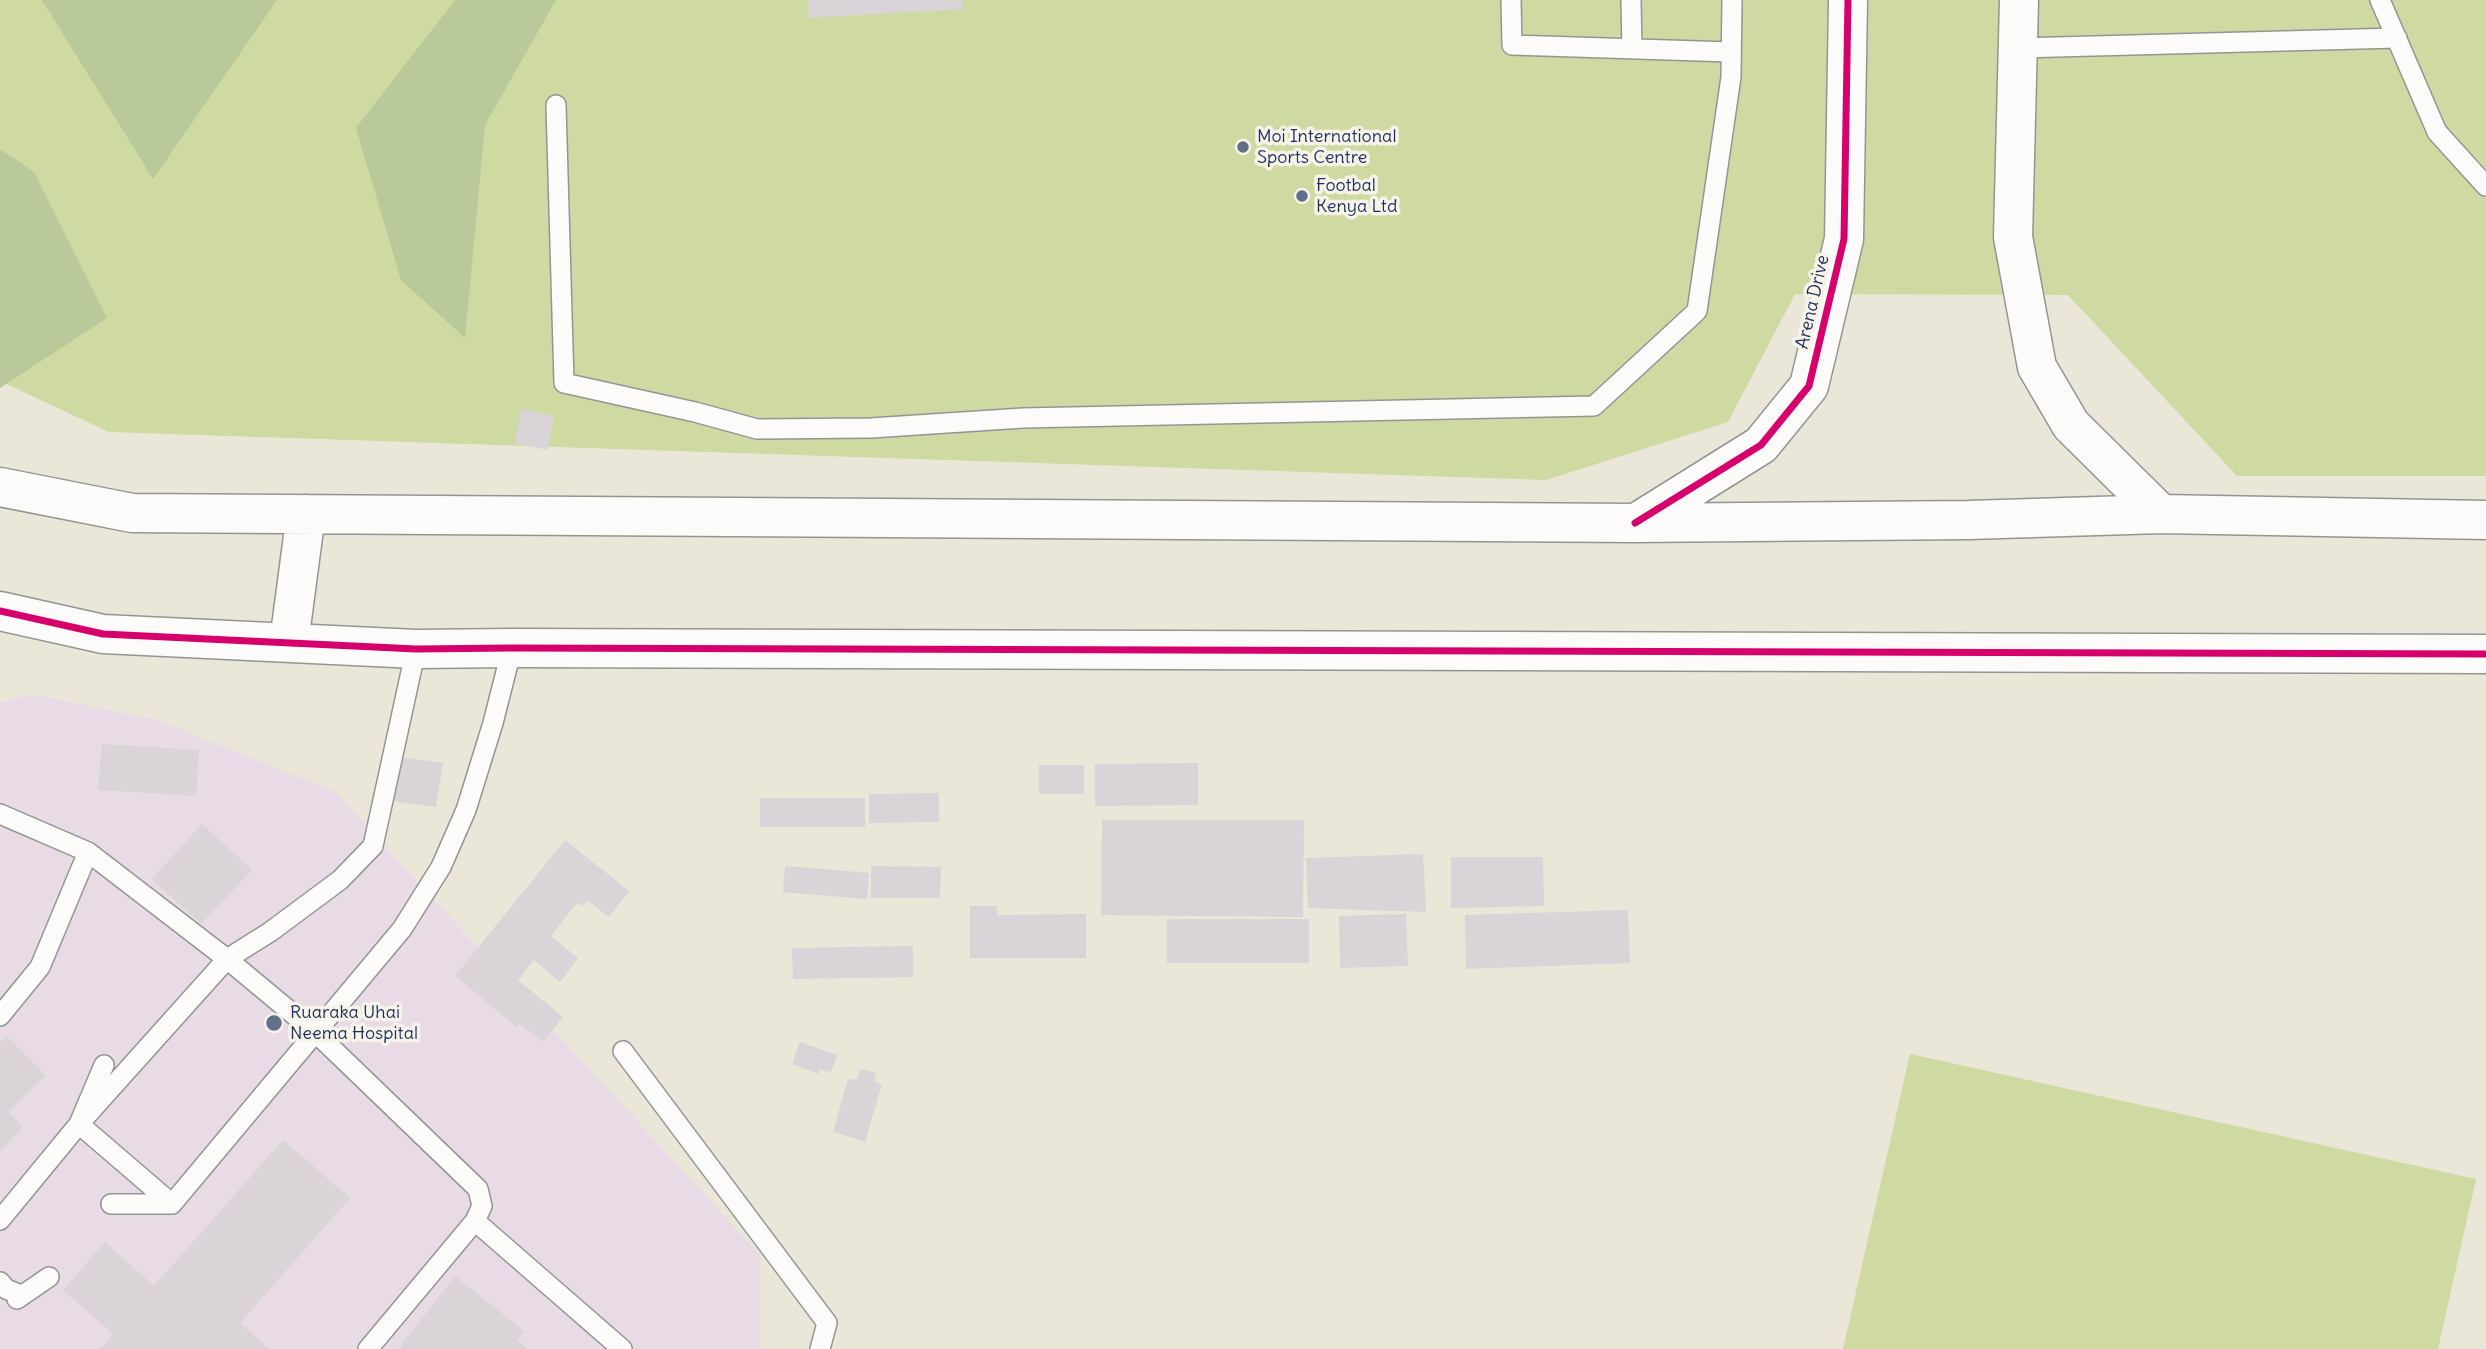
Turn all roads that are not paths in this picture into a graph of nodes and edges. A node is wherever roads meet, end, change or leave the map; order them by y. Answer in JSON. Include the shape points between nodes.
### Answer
{"nodes":[{"id":1,"x":1511,"y":0,"type":"edge"},
{"id":2,"x":1631,"y":0,"type":"edge"},
{"id":3,"x":1732,"y":0,"type":"edge"},
{"id":4,"x":1848,"y":0,"type":"edge"},
{"id":5,"x":2019,"y":0,"type":"edge"},
{"id":6,"x":2380,"y":0,"type":"edge"},
{"id":7,"x":2397,"y":38,"type":"junction"},
{"id":8,"x":2018,"y":48,"type":"junction"},
{"id":9,"x":1632,"y":49,"type":"junction"},
{"id":10,"x":1731,"y":52,"type":"junction"},
{"id":11,"x":556,"y":105,"type":"dead end"},
{"id":12,"x":2486,"y":186,"type":"edge"},
{"id":13,"x":0,"y":487,"type":"edge"},
{"id":14,"x":306,"y":514,"type":"junction"},
{"id":15,"x":2161,"y":514,"type":"junction"},
{"id":16,"x":2486,"y":520,"type":"edge"},
{"id":17,"x":1635,"y":523,"type":"junction"},
{"id":18,"x":0,"y":611,"type":"edge"},
{"id":19,"x":289,"y":642,"type":"junction"},
{"id":20,"x":512,"y":648,"type":"junction"},
{"id":21,"x":416,"y":649,"type":"junction"},
{"id":22,"x":2486,"y":654,"type":"edge"},
{"id":23,"x":0,"y":814,"type":"edge"},
{"id":24,"x":88,"y":852,"type":"junction"},
{"id":25,"x":227,"y":959,"type":"junction"},
{"id":26,"x":0,"y":1016,"type":"edge"},
{"id":27,"x":316,"y":1032,"type":"junction"},
{"id":28,"x":623,"y":1051,"type":"dead end"},
{"id":29,"x":104,"y":1065,"type":"dead end"},
{"id":30,"x":79,"y":1124,"type":"junction"},
{"id":31,"x":111,"y":1203,"type":"dead end"},
{"id":32,"x":172,"y":1204,"type":"junction"},
{"id":33,"x":0,"y":1220,"type":"edge"},
{"id":34,"x":475,"y":1221,"type":"junction"},
{"id":35,"x":49,"y":1277,"type":"dead end"},
{"id":36,"x":0,"y":1282,"type":"edge"},
{"id":37,"x":368,"y":1349,"type":"edge"},
{"id":38,"x":622,"y":1349,"type":"edge"},
{"id":39,"x":820,"y":1349,"type":"edge"}],
"edges":[{"from":1,"to":9,"type":"lane","via":[[1512,45]]},
{"from":2,"to":9,"type":"lane"},
{"from":3,"to":10,"type":"lane"},
{"from":4,"to":17,"type":"street","name":"Arena Drive","via":[[1844,239],[1809,386],[1761,445]]},
{"from":5,"to":8,"type":"street"},
{"from":6,"to":7,"type":"lane"},
{"from":7,"to":8,"type":"lane"},
{"from":7,"to":12,"type":"lane","via":[[2437,132]]},
{"from":8,"to":15,"type":"street","via":[[2013,237],[2037,367],[2071,425]]},
{"from":9,"to":10,"type":"lane"},
{"from":10,"to":11,"type":"lane","via":[[1697,311],[1594,406],[1023,418],[871,428],[757,429],[564,383]]},
{"from":13,"to":14,"type":"street","via":[[132,513]]},
{"from":14,"to":17,"type":"street"},
{"from":14,"to":19,"type":"street"},
{"from":15,"to":16,"type":"street"},
{"from":15,"to":17,"type":"street"},
{"from":18,"to":19,"type":"street","via":[[103,634]]},
{"from":19,"to":21,"type":"street"},
{"from":20,"to":21,"type":"street"},
{"from":20,"to":22,"type":"street"},
{"from":20,"to":27,"type":"lane","via":[[466,810],[442,867],[402,929]]},
{"from":21,"to":25,"type":"lane","via":[[373,846],[340,880]]},
{"from":23,"to":24,"type":"lane"},
{"from":24,"to":25,"type":"lane"},
{"from":24,"to":26,"type":"lane","via":[[40,967]]},
{"from":25,"to":27,"type":"lane"},
{"from":25,"to":30,"type":"lane"},
{"from":27,"to":32,"type":"lane"},
{"from":27,"to":34,"type":"lane","via":[[478,1189],[482,1206]]},
{"from":28,"to":39,"type":"lane","via":[[827,1323]]},
{"from":29,"to":30,"type":"lane"},
{"from":30,"to":32,"type":"lane"},
{"from":30,"to":33,"type":"lane"},
{"from":31,"to":32,"type":"lane"},
{"from":34,"to":37,"type":"lane"},
{"from":34,"to":38,"type":"lane"},
{"from":35,"to":36,"type":"lane","via":[[17,1299],[21,1295]]}]}
